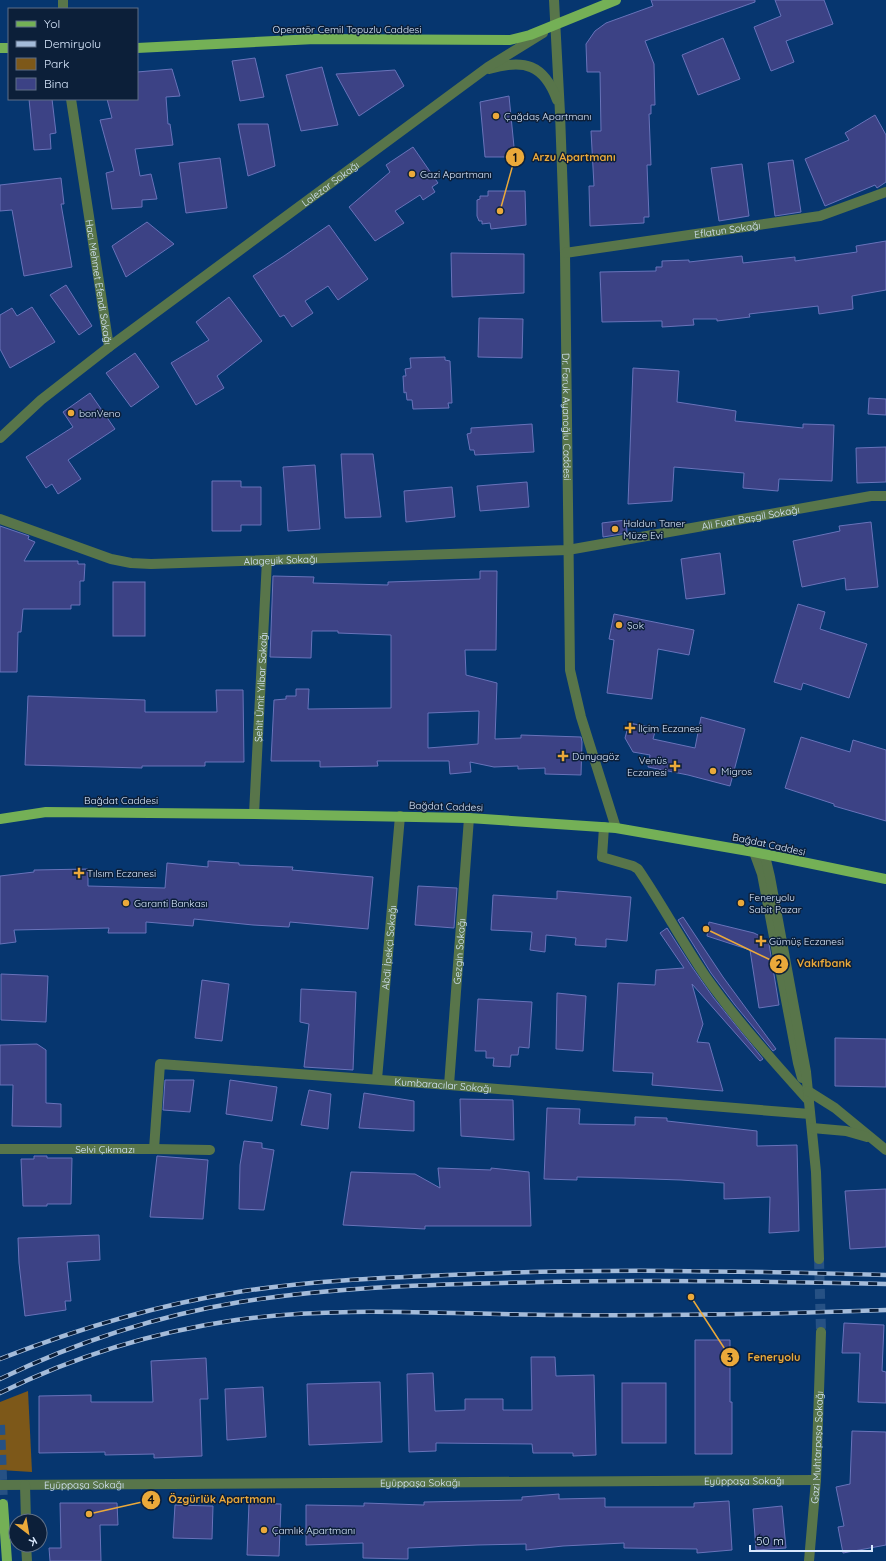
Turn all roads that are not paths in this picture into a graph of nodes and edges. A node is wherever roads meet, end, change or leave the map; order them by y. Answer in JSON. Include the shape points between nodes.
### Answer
{"nodes":[{"id":1,"x":554,"y":0,"type":"edge"},
{"id":2,"x":616,"y":0,"type":"edge"},
{"id":3,"x":554,"y":25,"type":"junction"},
{"id":4,"x":138,"y":48,"type":"edge"},
{"id":5,"x":481,"y":72,"type":"junction"},
{"id":6,"x":71,"y":100,"type":"edge"},
{"id":7,"x":560,"y":113,"type":"junction"},
{"id":8,"x":886,"y":192,"type":"edge"},
{"id":9,"x":565,"y":253,"type":"junction"},
{"id":10,"x":109,"y":347,"type":"junction"},
{"id":11,"x":0,"y":438,"type":"edge"},
{"id":12,"x":886,"y":496,"type":"edge"},
{"id":13,"x":0,"y":519,"type":"edge"},
{"id":14,"x":568,"y":550,"type":"junction"},
{"id":15,"x":267,"y":560,"type":"junction"},
{"id":16,"x":254,"y":814,"type":"junction"},
{"id":17,"x":400,"y":816,"type":"junction"},
{"id":18,"x":469,"y":818,"type":"junction"},
{"id":19,"x":0,"y":819,"type":"edge"},
{"id":20,"x":604,"y":827,"type":"junction"},
{"id":21,"x":616,"y":828,"type":"junction"},
{"id":22,"x":754,"y":852,"type":"junction"},
{"id":23,"x":765,"y":856,"type":"junction"},
{"id":24,"x":886,"y":879,"type":"edge"},
{"id":25,"x":377,"y":1079,"type":"junction"},
{"id":26,"x":449,"y":1085,"type":"junction"},
{"id":27,"x":808,"y":1096,"type":"junction"},
{"id":28,"x":810,"y":1114,"type":"junction"},
{"id":29,"x":812,"y":1128,"type":"junction"},
{"id":30,"x":871,"y":1138,"type":"junction"},
{"id":31,"x":154,"y":1148,"type":"junction"},
{"id":32,"x":0,"y":1150,"type":"edge"},
{"id":33,"x":210,"y":1150,"type":"dead end"},
{"id":34,"x":886,"y":1150,"type":"edge"},
{"id":35,"x":820,"y":1259,"type":"tunnel mouth"},
{"id":36,"x":821,"y":1332,"type":"tunnel mouth"},
{"id":37,"x":816,"y":1480,"type":"junction"},
{"id":38,"x":25,"y":1484,"type":"junction"},
{"id":39,"x":0,"y":1485,"type":"edge"},
{"id":40,"x":3,"y":1504,"type":"dead end"},
{"id":41,"x":26,"y":1513,"type":"edge"},
{"id":42,"x":7,"y":1561,"type":"edge"},
{"id":43,"x":809,"y":1561,"type":"edge"}],
"edges":[{"from":1,"to":3,"type":"street","name":"Dr. Faruk Ayanoğlu Caddesi"},
{"from":2,"to":3,"type":"main road","name":"Operatör Cemil Topuzlu Caddesi"},
{"from":3,"to":4,"type":"main road","name":"Operatör Cemil Topuzlu Caddesi","via":[[523,38],[503,40],[309,40]]},
{"from":3,"to":5,"type":"street","name":"Lalezar Sokağı"},
{"from":3,"to":7,"type":"street","name":"Dr. Faruk Ayanoğlu Caddesi"},
{"from":5,"to":7,"type":"street","via":[[515,64],[536,70],[549,82]]},
{"from":5,"to":10,"type":"street","name":"Lalezar Sokağı"},
{"from":6,"to":10,"type":"street","name":"Hacı Mehmet Efendi Sokağı"},
{"from":7,"to":9,"type":"street","name":"Dr. Faruk Ayanoğlu Caddesi"},
{"from":8,"to":9,"type":"street","name":"Eflatun Sokağı","via":[[820,216]]},
{"from":9,"to":14,"type":"street","name":"Dr. Faruk Ayanoğlu Caddesi"},
{"from":10,"to":11,"type":"street","name":"Hacı Mehmet Efendi Sokağı","via":[[42,400]]},
{"from":12,"to":14,"type":"street","name":"Ali Fuat Başgil Sokağı","via":[[871,496]]},
{"from":13,"to":15,"type":"street","name":"Alageyik Sokağı","via":[[122,562],[151,564]]},
{"from":14,"to":15,"type":"street","name":"Alageyik Sokağı"},
{"from":14,"to":21,"type":"street","name":"Dr. Faruk Ayanoğlu Caddesi","via":[[570,670],[581,717]]},
{"from":15,"to":16,"type":"street","name":"Şehit Ümit Yılbar Sokağı"},
{"from":16,"to":17,"type":"main road","name":"Bağdat Caddesi"},
{"from":16,"to":19,"type":"main road","name":"Bağdat Caddesi","via":[[46,812]]},
{"from":17,"to":18,"type":"main road","name":"Bağdat Caddesi"},
{"from":17,"to":25,"type":"street","name":"Abdi İpekçi Sokağı"},
{"from":18,"to":20,"type":"main road","name":"Bağdat Caddesi"},
{"from":18,"to":26,"type":"street","name":"Gezgin Sokağı"},
{"from":20,"to":21,"type":"main road","name":"Bağdat Caddesi"},
{"from":20,"to":27,"type":"street","via":[[602,858],[638,869],[723,1001]]},
{"from":21,"to":22,"type":"main road","name":"Bağdat Caddesi"},
{"from":22,"to":23,"type":"main road","name":"Bağdat Caddesi"},
{"from":22,"to":27,"type":"street","via":[[762,874],[799,1069]]},
{"from":23,"to":24,"type":"main road","name":"Bağdat Caddesi"},
{"from":23,"to":27,"type":"street","via":[[802,1047]]},
{"from":25,"to":26,"type":"street","name":"Kumbaracılar Sokağı"},
{"from":25,"to":31,"type":"street","name":"Kumbaracılar Sokağı","via":[[160,1064]]},
{"from":26,"to":28,"type":"street","name":"Kumbaracılar Sokağı"},
{"from":27,"to":28,"type":"street"},
{"from":27,"to":30,"type":"street","via":[[835,1108]]},
{"from":28,"to":29,"type":"street"},
{"from":29,"to":30,"type":"street","via":[[846,1131]]},
{"from":29,"to":35,"type":"street"},
{"from":30,"to":34,"type":"street"},
{"from":31,"to":32,"type":"street","name":"Selvi Çıkmazı"},
{"from":31,"to":33,"type":"street","name":"Selvi Çıkmazı"},
{"from":36,"to":37,"type":"street","name":"Gazi Muhtarpaşa Sokağı"},
{"from":37,"to":38,"type":"street","name":"Eyüppaşa Sokağı"},
{"from":37,"to":43,"type":"street","name":"Gazi Muhtarpaşa Sokağı"},
{"from":38,"to":39,"type":"street","name":"Eyüppaşa Sokağı"},
{"from":38,"to":41,"type":"street"},
{"from":40,"to":42,"type":"main road"}]}
